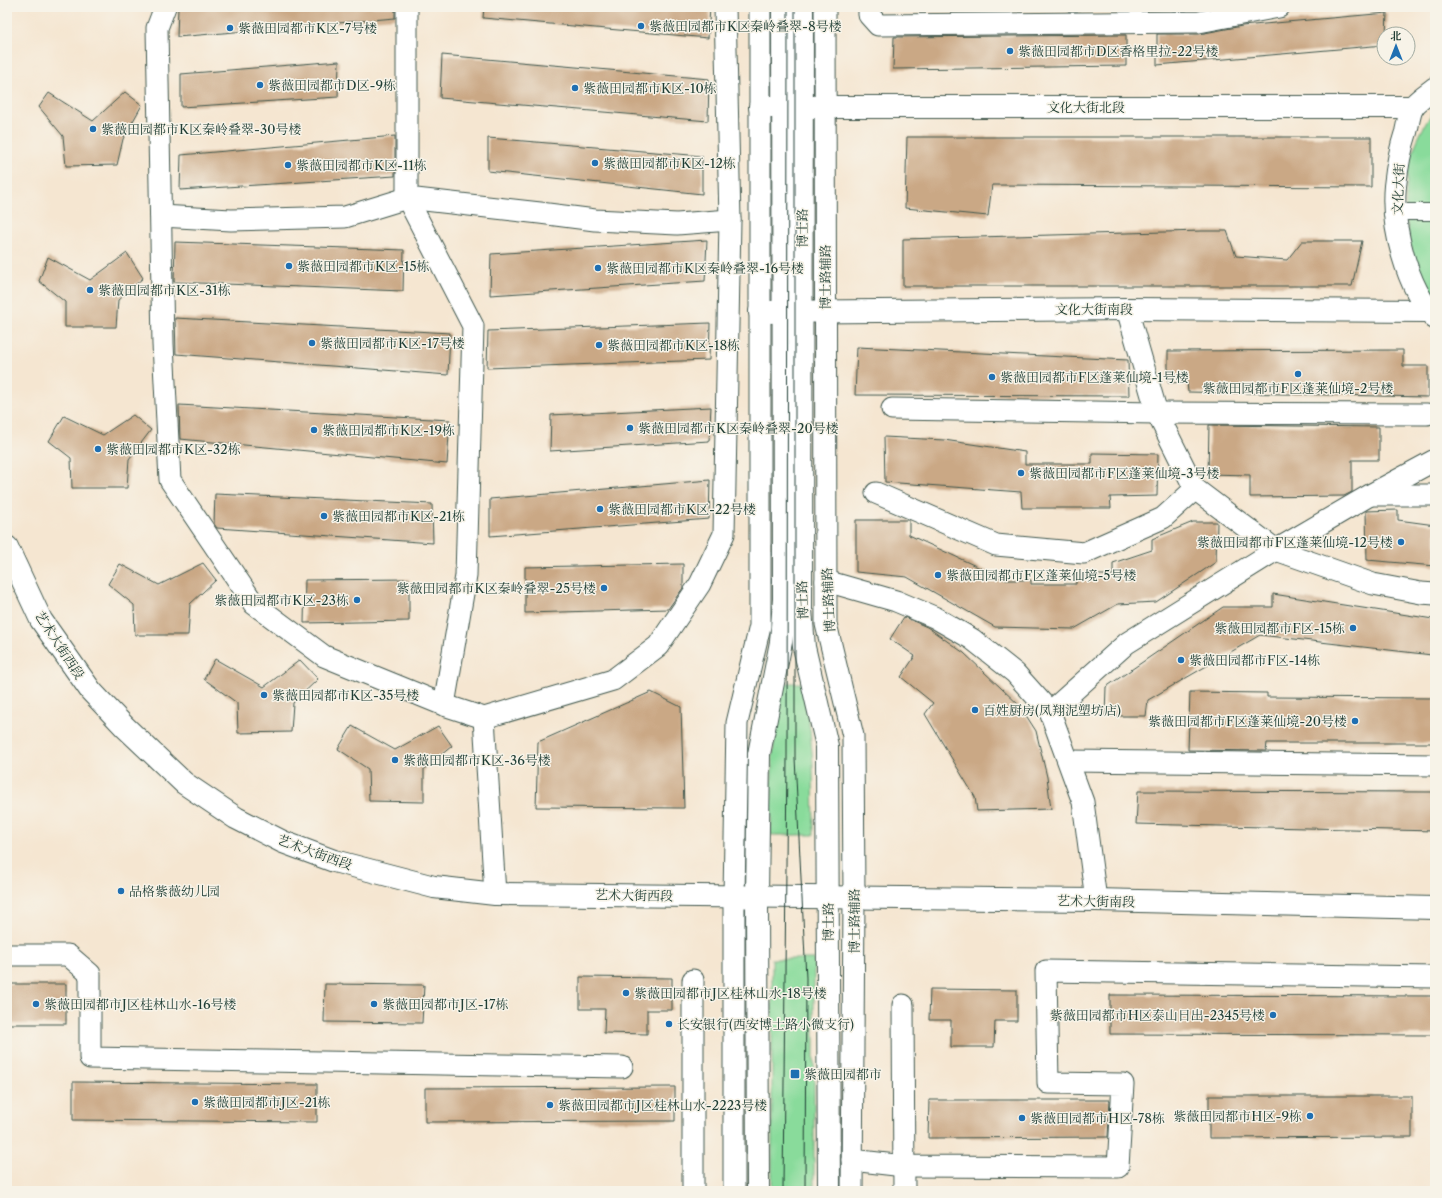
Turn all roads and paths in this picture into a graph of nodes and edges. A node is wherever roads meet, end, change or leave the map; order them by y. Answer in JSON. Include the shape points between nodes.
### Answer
{"nodes":[{"id":1,"x":165,"y":7,"type":"edge"},
{"id":2,"x":407,"y":7,"type":"edge"},
{"id":3,"x":725,"y":7,"type":"edge"},
{"id":4,"x":760,"y":7,"type":"edge"},
{"id":5,"x":783,"y":7,"type":"edge"},
{"id":6,"x":802,"y":7,"type":"edge"},
{"id":7,"x":825,"y":7,"type":"edge"},
{"id":8,"x":869,"y":7,"type":"edge"},
{"id":9,"x":1279,"y":7,"type":"edge"},
{"id":10,"x":1435,"y":88,"type":"edge"},
{"id":11,"x":760,"y":107,"type":"junction"},
{"id":12,"x":792,"y":107,"type":"junction"},
{"id":13,"x":825,"y":107,"type":"junction"},
{"id":14,"x":1413,"y":107,"type":"junction"},
{"id":15,"x":407,"y":198,"type":"junction"},
{"id":16,"x":1395,"y":212,"type":"junction"},
{"id":17,"x":1435,"y":212,"type":"edge"},
{"id":18,"x":161,"y":216,"type":"junction"},
{"id":19,"x":730,"y":220,"type":"junction"},
{"id":20,"x":1127,"y":309,"type":"junction"},
{"id":21,"x":760,"y":312,"type":"junction"},
{"id":22,"x":792,"y":312,"type":"junction"},
{"id":23,"x":825,"y":312,"type":"junction"},
{"id":24,"x":1432,"y":314,"type":"edge"},
{"id":25,"x":892,"y":409,"type":"dead end"},
{"id":26,"x":1157,"y":413,"type":"junction"},
{"id":27,"x":1427,"y":414,"type":"dead end"},
{"id":28,"x":1435,"y":460,"type":"edge"},
{"id":29,"x":1195,"y":489,"type":"junction"},
{"id":30,"x":876,"y":493,"type":"dead end"},
{"id":31,"x":1370,"y":495,"type":"junction"},
{"id":32,"x":1435,"y":496,"type":"edge"},
{"id":33,"x":7,"y":547,"type":"edge"},
{"id":34,"x":1276,"y":550,"type":"junction"},
{"id":35,"x":826,"y":581,"type":"junction"},
{"id":36,"x":1435,"y":594,"type":"edge"},
{"id":37,"x":444,"y":705,"type":"junction"},
{"id":38,"x":1050,"y":712,"type":"junction"},
{"id":39,"x":484,"y":718,"type":"junction"},
{"id":40,"x":1069,"y":761,"type":"junction"},
{"id":41,"x":1435,"y":765,"type":"edge"},
{"id":42,"x":495,"y":894,"type":"junction"},
{"id":43,"x":734,"y":896,"type":"junction"},
{"id":44,"x":757,"y":896,"type":"junction"},
{"id":45,"x":828,"y":897,"type":"junction"},
{"id":46,"x":854,"y":897,"type":"junction"},
{"id":47,"x":1096,"y":900,"type":"junction"},
{"id":48,"x":1435,"y":908,"type":"edge"},
{"id":49,"x":7,"y":955,"type":"edge"},
{"id":50,"x":1435,"y":977,"type":"edge"},
{"id":51,"x":693,"y":980,"type":"dead end"},
{"id":52,"x":903,"y":1005,"type":"dead end"},
{"id":53,"x":622,"y":1067,"type":"dead end"},
{"id":54,"x":852,"y":1160,"type":"junction"},
{"id":55,"x":904,"y":1166,"type":"junction"},
{"id":56,"x":693,"y":1191,"type":"edge"},
{"id":57,"x":734,"y":1191,"type":"edge"},
{"id":58,"x":758,"y":1191,"type":"edge"},
{"id":59,"x":829,"y":1191,"type":"edge"},
{"id":60,"x":852,"y":1191,"type":"edge"},
{"id":61,"x":904,"y":1191,"type":"edge"}],
"edges":[{"from":1,"to":18,"type":"street","via":[[157,28]]},
{"from":2,"to":15,"type":"street"},
{"from":3,"to":19,"type":"street"},
{"from":4,"to":11,"type":"street"},
{"from":5,"to":12,"type":"street","name":"博士路"},
{"from":6,"to":12,"type":"street","name":"博士路"},
{"from":7,"to":13,"type":"street","name":"博士路辅路"},
{"from":8,"to":9,"type":"street","via":[[869,15],[878,24],[1200,22]]},
{"from":10,"to":14,"type":"street"},
{"from":11,"to":12,"type":"street","name":"文化大街北段"},
{"from":11,"to":21,"type":"street"},
{"from":12,"to":13,"type":"street","name":"文化大街北段"},
{"from":12,"to":22,"type":"street","name":"博士路"},
{"from":13,"to":14,"type":"street","name":"文化大街北段"},
{"from":13,"to":23,"type":"street","name":"博士路辅路"},
{"from":14,"to":16,"type":"street","name":"文化大街","via":[[1398,157]]},
{"from":15,"to":18,"type":"street","via":[[345,217],[231,220]]},
{"from":15,"to":19,"type":"street","via":[[595,220],[677,224]]},
{"from":15,"to":37,"type":"street","via":[[473,326],[466,576]]},
{"from":16,"to":17,"type":"street"},
{"from":16,"to":24,"type":"street","name":"文化大街","via":[[1402,251],[1415,289]]},
{"from":18,"to":37,"type":"street","via":[[163,344],[170,480],[254,604],[324,656]]},
{"from":19,"to":39,"type":"street","via":[[724,534],[700,584],[658,646],[613,680]]},
{"from":20,"to":23,"type":"street","name":"文化大街南段"},
{"from":20,"to":24,"type":"street","name":"文化大街南段"},
{"from":20,"to":26,"type":"street"},
{"from":21,"to":22,"type":"street","name":"文化大街南段"},
{"from":21,"to":43,"type":"street","via":[[760,626],[737,723]]},
{"from":22,"to":23,"type":"street","name":"文化大街南段"},
{"from":22,"to":44,"type":"street","name":"博士路","via":[[784,599],[781,642],[759,754]]},
{"from":22,"to":45,"type":"street","name":"博士路","via":[[801,610],[804,647],[827,746]]},
{"from":23,"to":35,"type":"street","name":"博士路辅路"},
{"from":25,"to":26,"type":"street"},
{"from":26,"to":27,"type":"street"},
{"from":26,"to":29,"type":"street"},
{"from":28,"to":31,"type":"street"},
{"from":29,"to":30,"type":"street","via":[[1163,518],[1084,553],[996,545]]},
{"from":29,"to":34,"type":"street"},
{"from":31,"to":32,"type":"street"},
{"from":31,"to":34,"type":"street"},
{"from":33,"to":42,"type":"street","name":"艺术大街西段","via":[[42,620],[91,691],[184,783],[236,818],[283,842],[334,861],[434,888]]},
{"from":34,"to":36,"type":"street","via":[[1373,584]]},
{"from":34,"to":38,"type":"street","via":[[1127,643]]},
{"from":35,"to":38,"type":"street","via":[[896,601],[934,617],[972,640],[1015,673]]},
{"from":35,"to":46,"type":"street","name":"博士路辅路","via":[[826,624],[852,736]]},
{"from":37,"to":39,"type":"street"},
{"from":38,"to":40,"type":"street"},
{"from":39,"to":42,"type":"street"},
{"from":40,"to":41,"type":"street"},
{"from":40,"to":47,"type":"street","via":[[1083,802]]},
{"from":42,"to":43,"type":"street","name":"艺术大街西段"},
{"from":43,"to":44,"type":"street","name":"艺术大街西段"},
{"from":43,"to":57,"type":"street"},
{"from":44,"to":45,"type":"street","name":"艺术大街南段"},
{"from":44,"to":58,"type":"street","name":"博士路"},
{"from":45,"to":46,"type":"street","name":"艺术大街南段"},
{"from":45,"to":59,"type":"street","name":"博士路"},
{"from":46,"to":47,"type":"street","name":"艺术大街南段"},
{"from":46,"to":54,"type":"street","name":"博士路辅路"},
{"from":47,"to":48,"type":"street","name":"艺术大街南段"},
{"from":49,"to":53,"type":"street","via":[[68,954],[90,974],[90,1058]]},
{"from":50,"to":55,"type":"street","via":[[1046,971],[1048,1083],[1123,1084],[1118,1167]]},
{"from":51,"to":56,"type":"street"},
{"from":52,"to":55,"type":"street"},
{"from":54,"to":55,"type":"street"},
{"from":54,"to":60,"type":"street","name":"博士路辅路"},
{"from":55,"to":61,"type":"street"}]}
